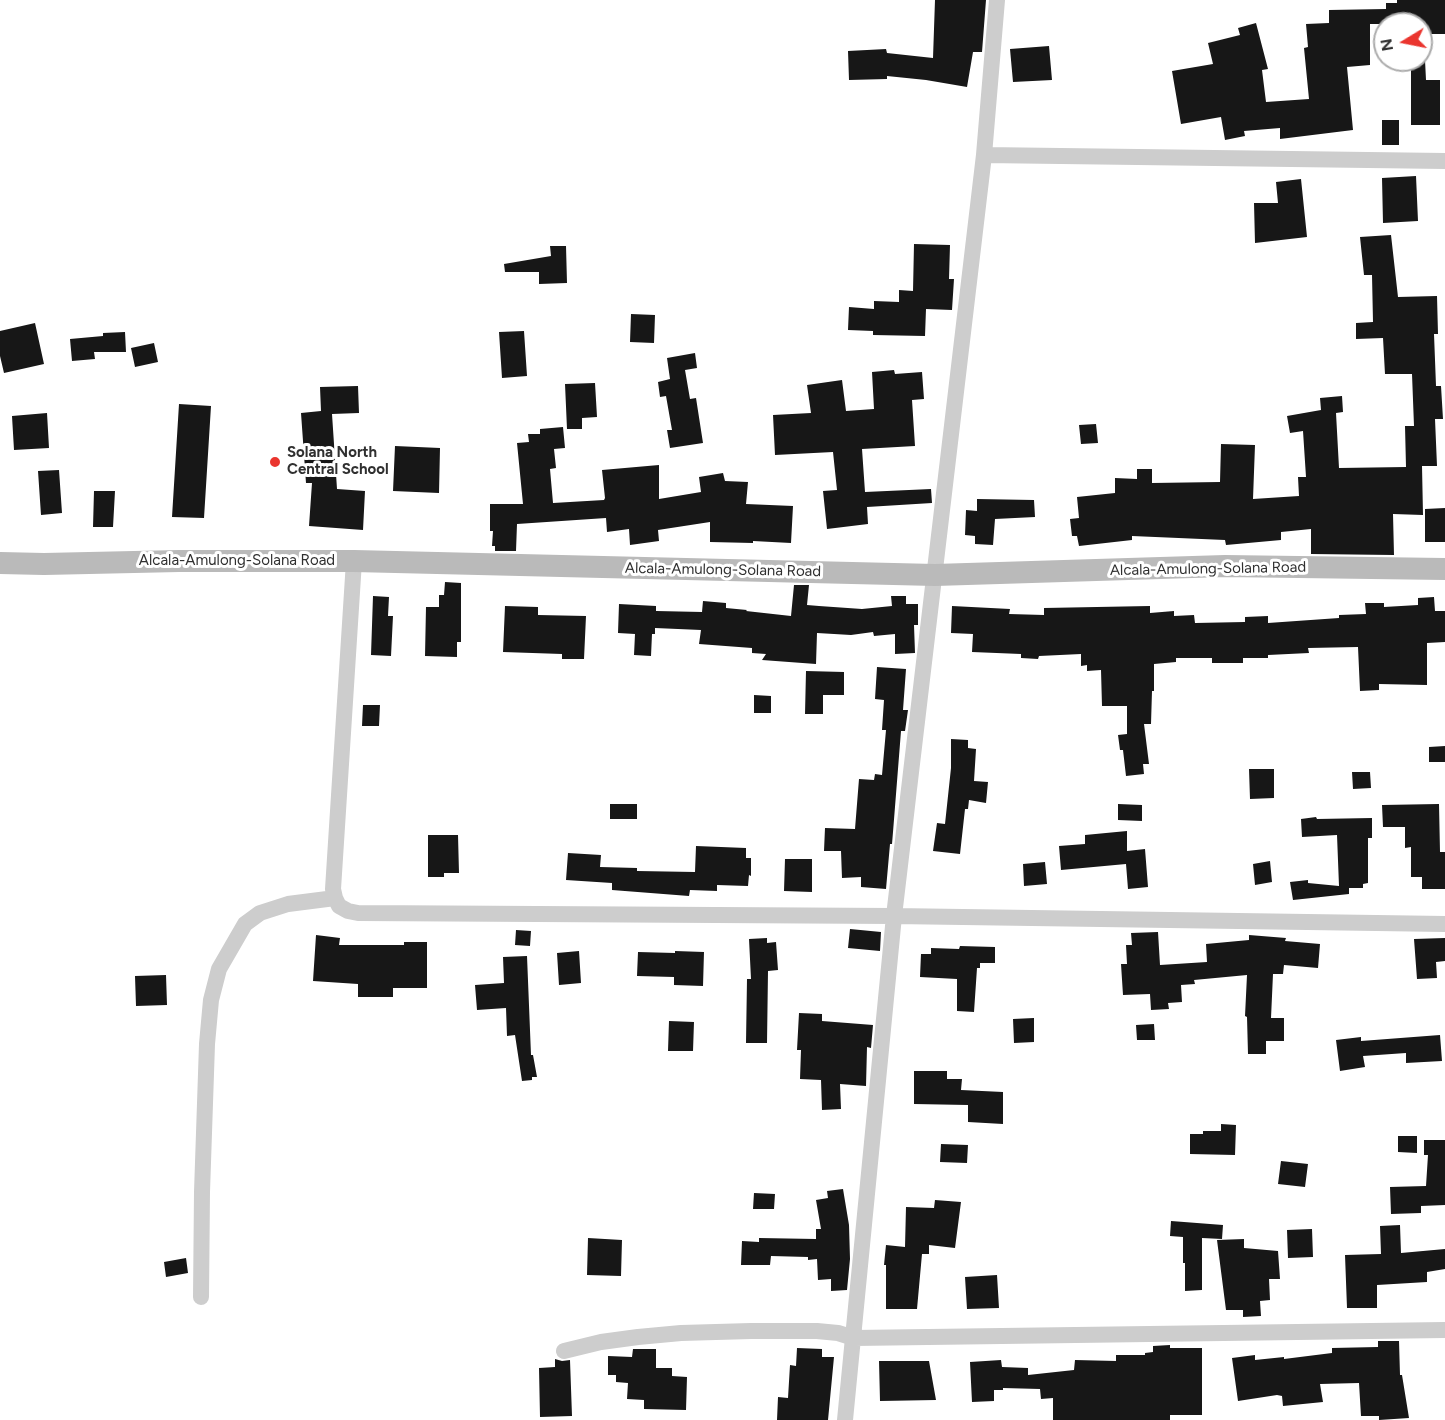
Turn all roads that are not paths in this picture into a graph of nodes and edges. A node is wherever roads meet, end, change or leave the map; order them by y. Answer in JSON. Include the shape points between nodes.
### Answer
{"nodes":[{"id":1,"x":997,"y":0,"type":"edge"},
{"id":2,"x":984,"y":155,"type":"junction"},
{"id":3,"x":1445,"y":161,"type":"edge"},
{"id":4,"x":354,"y":561,"type":"junction"},
{"id":5,"x":0,"y":563,"type":"edge"},
{"id":6,"x":1445,"y":569,"type":"edge"},
{"id":7,"x":935,"y":575,"type":"junction"},
{"id":8,"x":334,"y":898,"type":"junction"},
{"id":9,"x":894,"y":916,"type":"junction"},
{"id":10,"x":1445,"y":924,"type":"edge"},
{"id":11,"x":201,"y":1297,"type":"dead end"},
{"id":12,"x":1445,"y":1330,"type":"edge"},
{"id":13,"x":854,"y":1338,"type":"junction"},
{"id":14,"x":564,"y":1351,"type":"dead end"},
{"id":15,"x":845,"y":1420,"type":"edge"}],
"edges":[{"from":1,"to":2,"type":"street"},
{"from":2,"to":3,"type":"street"},
{"from":2,"to":7,"type":"street"},
{"from":4,"to":5,"type":"main road","name":"Alcala-Amulong-Solana Road"},
{"from":4,"to":7,"type":"main road","name":"Alcala-Amulong-Solana Road"},
{"from":4,"to":8,"type":"street"},
{"from":6,"to":7,"type":"main road","name":"Alcala-Amulong-Solana Road","via":[[1225,566]]},
{"from":7,"to":9,"type":"street"},
{"from":8,"to":9,"type":"street","via":[[339,906],[358,913]]},
{"from":8,"to":11,"type":"street","via":[[288,904],[260,913],[245,924],[219,969],[211,1000],[207,1044]]},
{"from":9,"to":10,"type":"street"},
{"from":9,"to":13,"type":"street"},
{"from":12,"to":13,"type":"street"},
{"from":13,"to":14,"type":"street","via":[[817,1331],[681,1333],[602,1342]]},
{"from":13,"to":15,"type":"street"}]}
